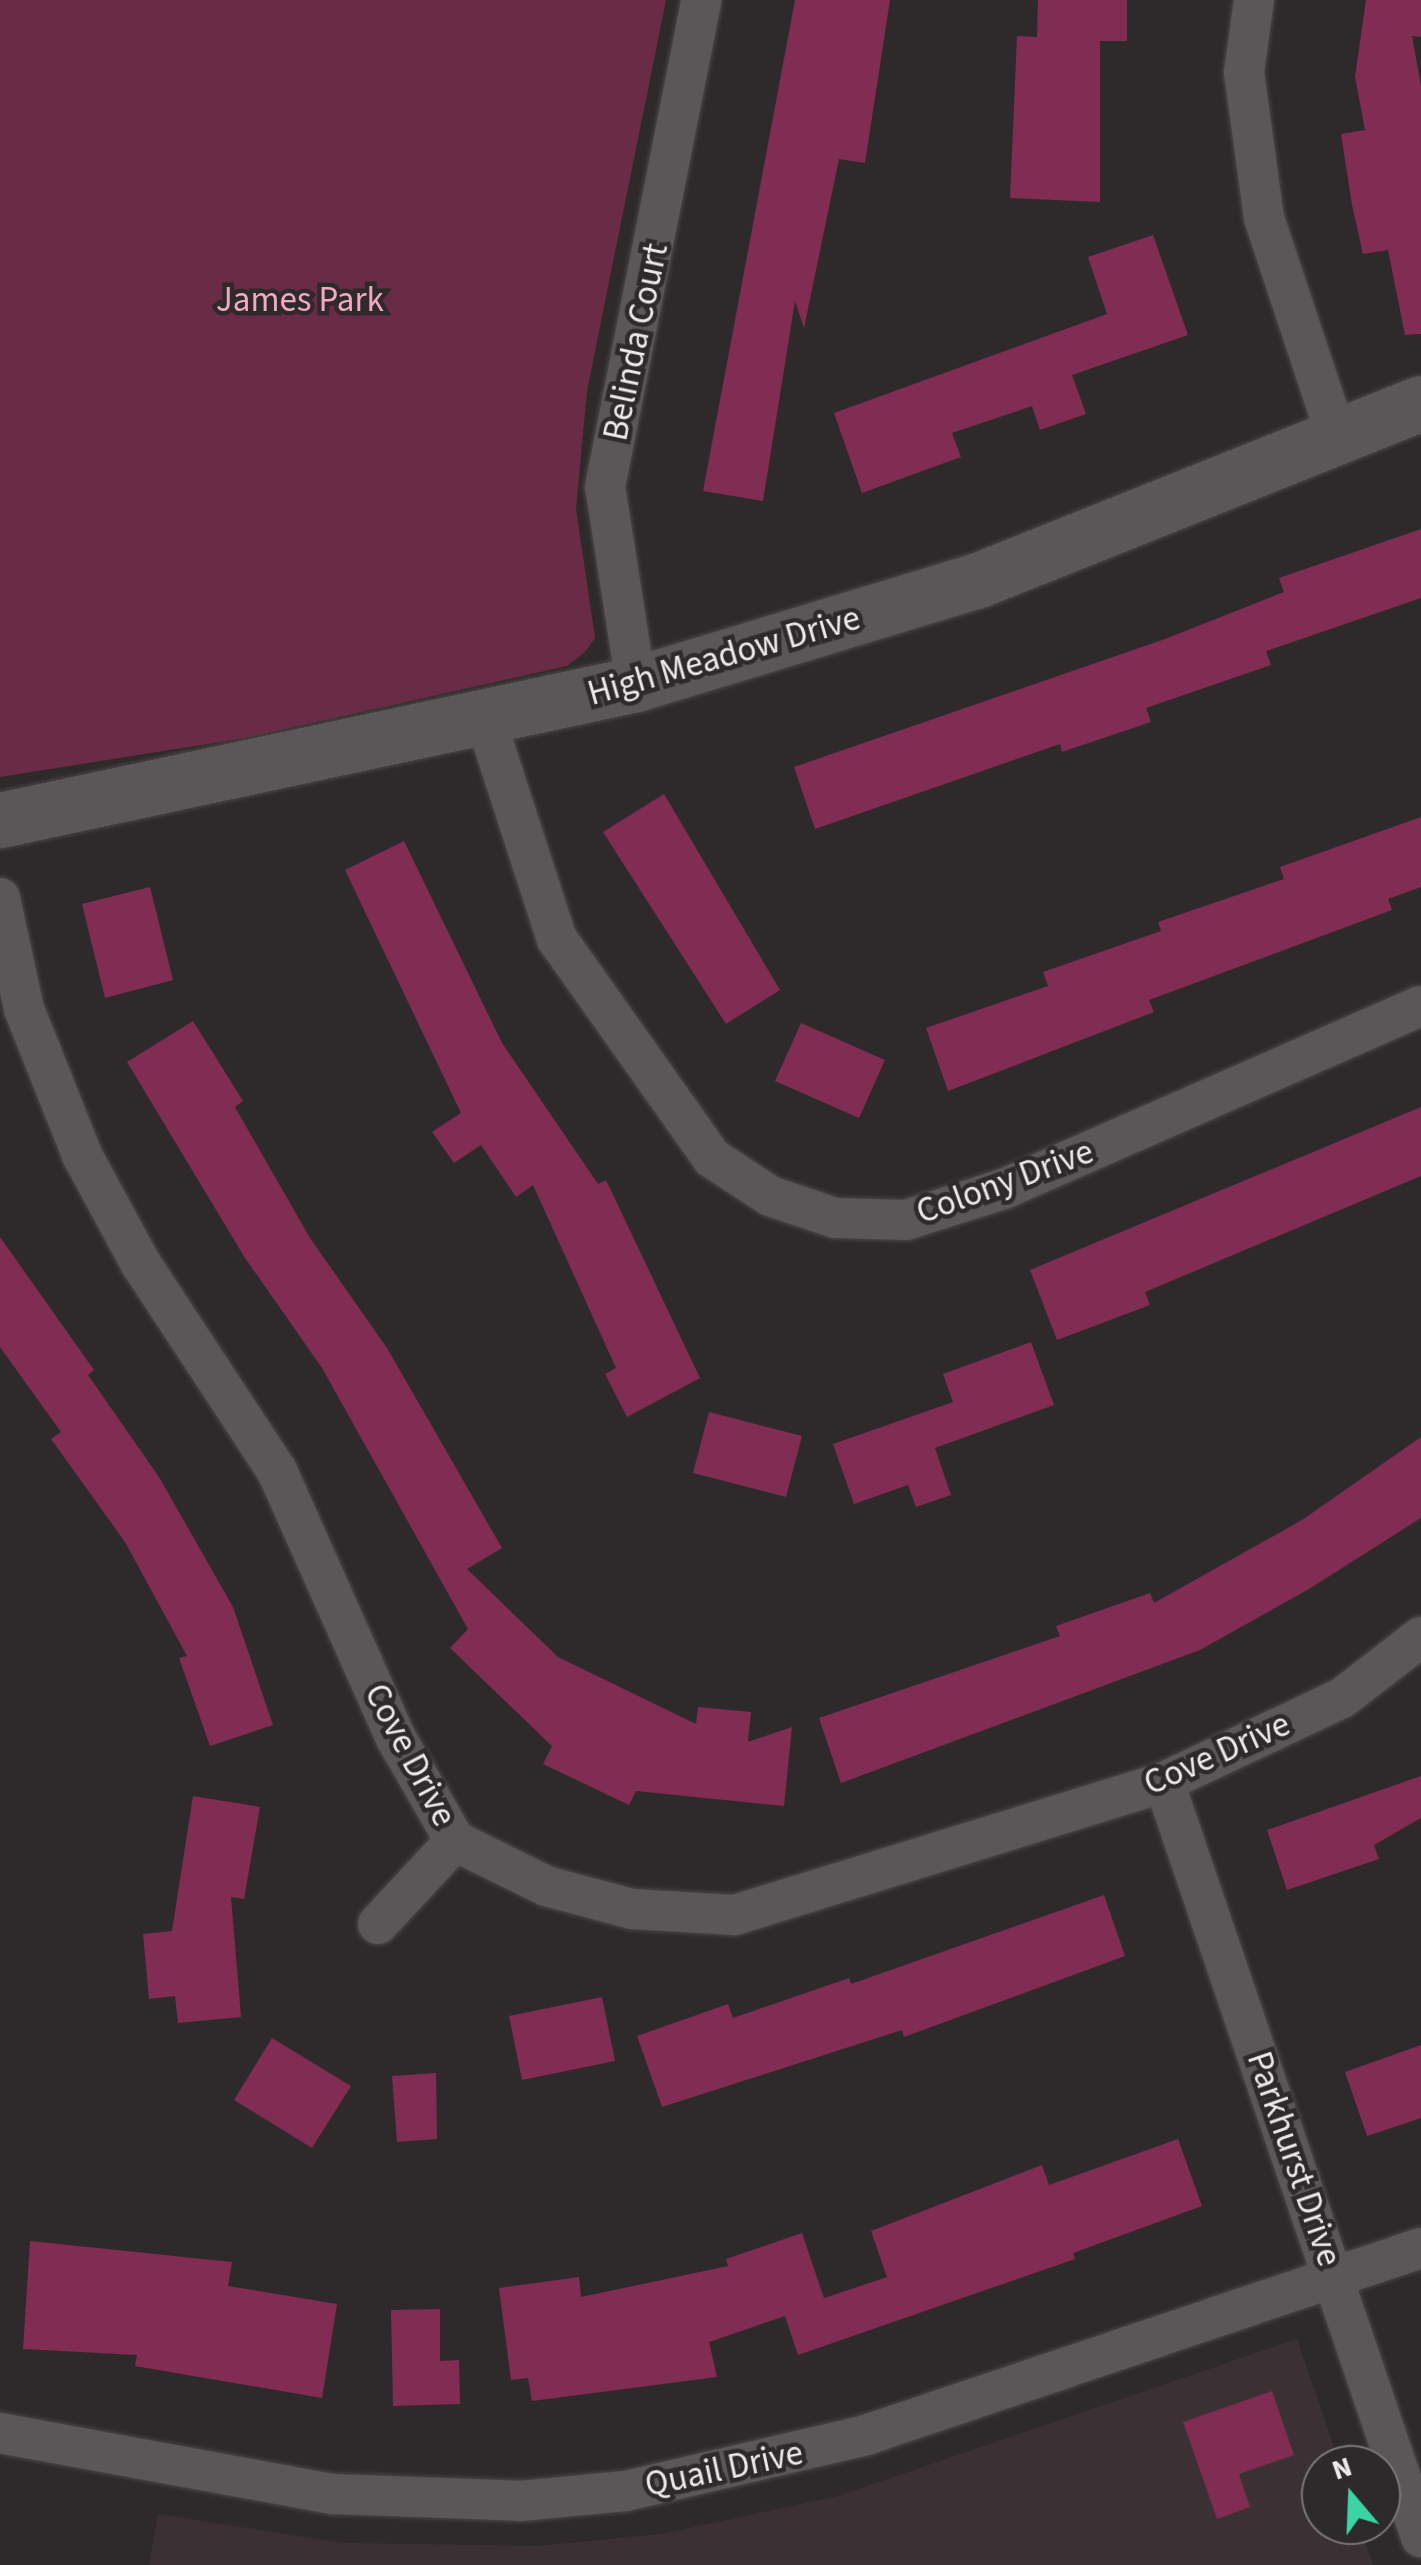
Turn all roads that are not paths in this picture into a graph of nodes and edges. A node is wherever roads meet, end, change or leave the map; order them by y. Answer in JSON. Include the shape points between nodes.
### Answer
{"nodes":[{"id":1,"x":701,"y":0,"type":"edge"},
{"id":2,"x":1254,"y":0,"type":"edge"},
{"id":3,"x":1421,"y":403,"type":"edge"},
{"id":4,"x":1337,"y":438,"type":"junction"},
{"id":5,"x":636,"y":684,"type":"junction"},
{"id":6,"x":486,"y":721,"type":"junction"},
{"id":7,"x":0,"y":820,"type":"edge"},
{"id":8,"x":0,"y":898,"type":"edge"},
{"id":9,"x":1421,"y":1006,"type":"edge"},
{"id":10,"x":1421,"y":1637,"type":"edge"},
{"id":11,"x":1164,"y":1782,"type":"junction"},
{"id":12,"x":455,"y":1841,"type":"junction"},
{"id":13,"x":378,"y":1924,"type":"dead end"},
{"id":14,"x":1421,"y":2248,"type":"edge"},
{"id":15,"x":1336,"y":2280,"type":"junction"},
{"id":16,"x":0,"y":2432,"type":"edge"},
{"id":17,"x":1421,"y":2537,"type":"edge"}],
"edges":[{"from":1,"to":5,"type":"street","name":"Belinda Court","via":[[605,487]]},
{"from":2,"to":4,"type":"street","via":[[1244,72],[1264,218]]},
{"from":3,"to":4,"type":"street","name":"High Meadow Drive"},
{"from":4,"to":5,"type":"street","name":"High Meadow Drive","via":[[976,581]]},
{"from":5,"to":6,"type":"street","name":"High Meadow Drive"},
{"from":6,"to":7,"type":"street","name":"High Meadow Drive"},
{"from":6,"to":9,"type":"street","name":"Colony Drive","via":[[557,939],[712,1158],[770,1196],[835,1218],[906,1220],[1006,1188]]},
{"from":8,"to":12,"type":"street","name":"Cove Drive","via":[[24,1009],[82,1155],[141,1264],[277,1471],[396,1738]]},
{"from":10,"to":11,"type":"street","name":"Cove Drive","via":[[1342,1698]]},
{"from":11,"to":12,"type":"street","name":"Cove Drive","via":[[735,1915],[614,1905],[546,1886]]},
{"from":11,"to":15,"type":"street","name":"Parkhurst Drive"},
{"from":12,"to":13,"type":"street"},
{"from":14,"to":15,"type":"street","name":"Quail Drive"},
{"from":15,"to":16,"type":"street","name":"Quail Drive","via":[[866,2435],[626,2491],[520,2501],[334,2494]]},
{"from":15,"to":17,"type":"street","name":"Parkhurst Drive"}]}
